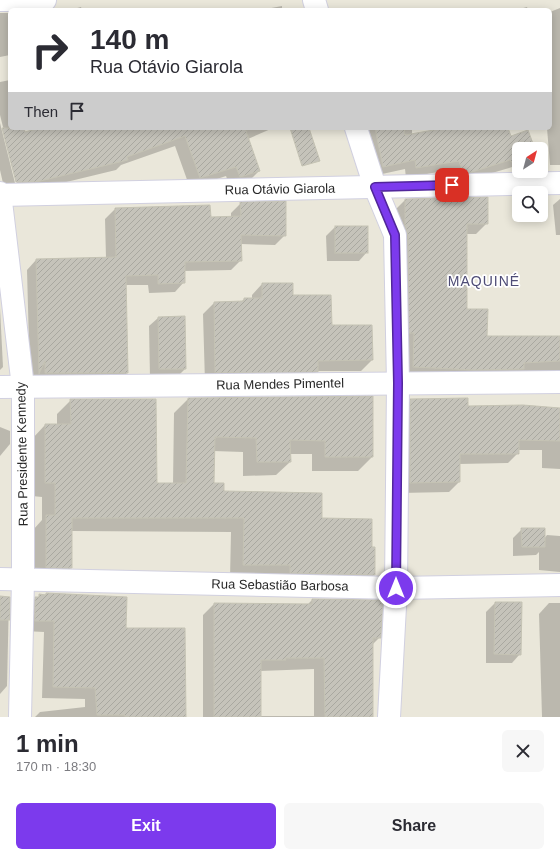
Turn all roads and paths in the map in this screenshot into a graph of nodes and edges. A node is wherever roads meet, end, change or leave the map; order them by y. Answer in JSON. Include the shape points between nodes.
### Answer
{"nodes":[{"id":1,"x":0,"y":0,"type":"edge"},
{"id":2,"x":45,"y":0,"type":"edge"},
{"id":3,"x":357,"y":130,"type":"edge"},
{"id":4,"x":560,"y":183,"type":"edge"},
{"id":5,"x":375,"y":187,"type":"junction"},
{"id":6,"x":0,"y":194,"type":"edge"},
{"id":7,"x":560,"y":382,"type":"edge"},
{"id":8,"x":398,"y":383,"type":"junction"},
{"id":9,"x":0,"y":387,"type":"edge"},
{"id":10,"x":23,"y":387,"type":"junction"},
{"id":11,"x":0,"y":579,"type":"edge"},
{"id":12,"x":23,"y":579,"type":"junction"},
{"id":13,"x":560,"y":585,"type":"edge"},
{"id":14,"x":396,"y":588,"type":"junction"},
{"id":15,"x":20,"y":717,"type":"edge"},
{"id":16,"x":389,"y":717,"type":"edge"}],
"edges":[{"from":1,"to":2,"type":"street"},
{"from":3,"to":5,"type":"street"},
{"from":4,"to":5,"type":"street","name":"Rua Otávio Giarola"},
{"from":5,"to":6,"type":"street","name":"Rua Otávio Giarola"},
{"from":5,"to":8,"type":"street","via":[[395,235]]},
{"from":6,"to":10,"type":"street","name":"Rua Presidente Kennedy"},
{"from":7,"to":8,"type":"street","name":"Rua Mendes Pimentel"},
{"from":8,"to":10,"type":"street","name":"Rua Mendes Pimentel"},
{"from":8,"to":14,"type":"street"},
{"from":9,"to":10,"type":"street","name":"Rua Mendes Pimentel"},
{"from":10,"to":12,"type":"street","name":"Rua Presidente Kennedy"},
{"from":11,"to":12,"type":"street","name":"Rua Sebastião Barbosa"},
{"from":12,"to":14,"type":"street","name":"Rua Sebastião Barbosa"},
{"from":12,"to":15,"type":"street","name":"Rua Presidente Kennedy"},
{"from":13,"to":14,"type":"street","name":"Rua Sebastião Barbosa"},
{"from":14,"to":16,"type":"street"}]}
